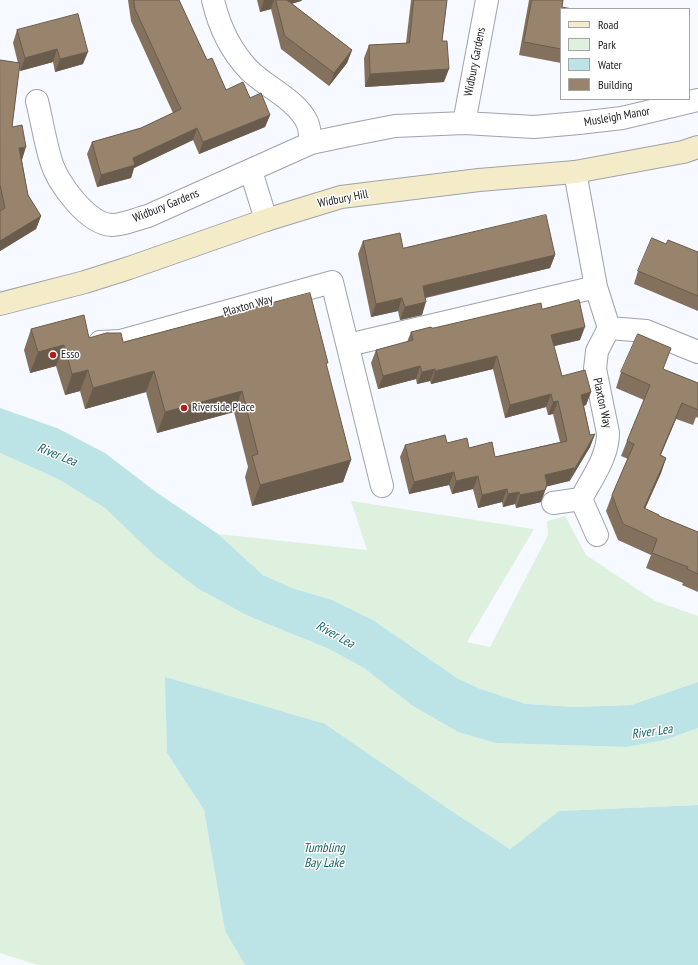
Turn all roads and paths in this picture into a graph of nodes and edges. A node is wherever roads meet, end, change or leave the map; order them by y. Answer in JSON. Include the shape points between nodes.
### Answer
{"nodes":[{"id":1,"x":213,"y":0,"type":"edge"},
{"id":2,"x":487,"y":0,"type":"edge"},
{"id":3,"x":698,"y":100,"type":"edge"},
{"id":4,"x":38,"y":101,"type":"dead end"},
{"id":5,"x":464,"y":123,"type":"junction"},
{"id":6,"x":534,"y":128,"type":"joint"},
{"id":7,"x":311,"y":143,"type":"junction"},
{"id":8,"x":698,"y":147,"type":"edge"},
{"id":9,"x":251,"y":170,"type":"junction"},
{"id":10,"x":575,"y":172,"type":"junction"},
{"id":11,"x":266,"y":220,"type":"junction"},
{"id":12,"x":596,"y":287,"type":"junction"},
{"id":13,"x":0,"y":304,"type":"edge"},
{"id":14,"x":609,"y":328,"type":"junction"},
{"id":15,"x":100,"y":342,"type":"edge"},
{"id":16,"x":348,"y":345,"type":"junction"},
{"id":17,"x":698,"y":352,"type":"edge"},
{"id":18,"x":382,"y":486,"type":"dead end"},
{"id":19,"x":581,"y":499,"type":"junction"},
{"id":20,"x":554,"y":503,"type":"dead end"},
{"id":21,"x":597,"y":535,"type":"dead end"}],
"edges":[{"from":1,"to":7,"type":"street","via":[[216,15],[229,45],[249,70],[291,102],[301,113],[308,123]]},
{"from":2,"to":5,"type":"street","name":"Widbury Gardens"},
{"from":3,"to":6,"type":"street","name":"Musleigh Manor","via":[[622,118]]},
{"from":4,"to":9,"type":"street","name":"Widbury Gardens","via":[[51,162],[60,181],[87,214],[100,222],[111,225],[148,216]]},
{"from":5,"to":6,"type":"street","name":"Widbury Gardens"},
{"from":5,"to":7,"type":"street","name":"Widbury Gardens","via":[[395,126]]},
{"from":7,"to":9,"type":"street","name":"Widbury Gardens"},
{"from":8,"to":10,"type":"main road","name":"Widbury Hill"},
{"from":9,"to":11,"type":"street"},
{"from":10,"to":11,"type":"main road","name":"Widbury Hill","via":[[479,180],[341,197]]},
{"from":10,"to":12,"type":"street"},
{"from":11,"to":13,"type":"main road","name":"Widbury Hill","via":[[85,282]]},
{"from":12,"to":14,"type":"street"},
{"from":12,"to":16,"type":"street"},
{"from":14,"to":17,"type":"street","via":[[646,331]]},
{"from":14,"to":19,"type":"street","name":"Plaxton Way","via":[[597,351],[595,370],[608,443],[606,452]]},
{"from":15,"to":16,"type":"street","name":"Plaxton Way","via":[[120,341],[332,282]]},
{"from":16,"to":18,"type":"street","name":"Plaxton Way"},
{"from":19,"to":20,"type":"street"},
{"from":19,"to":21,"type":"street"}]}
